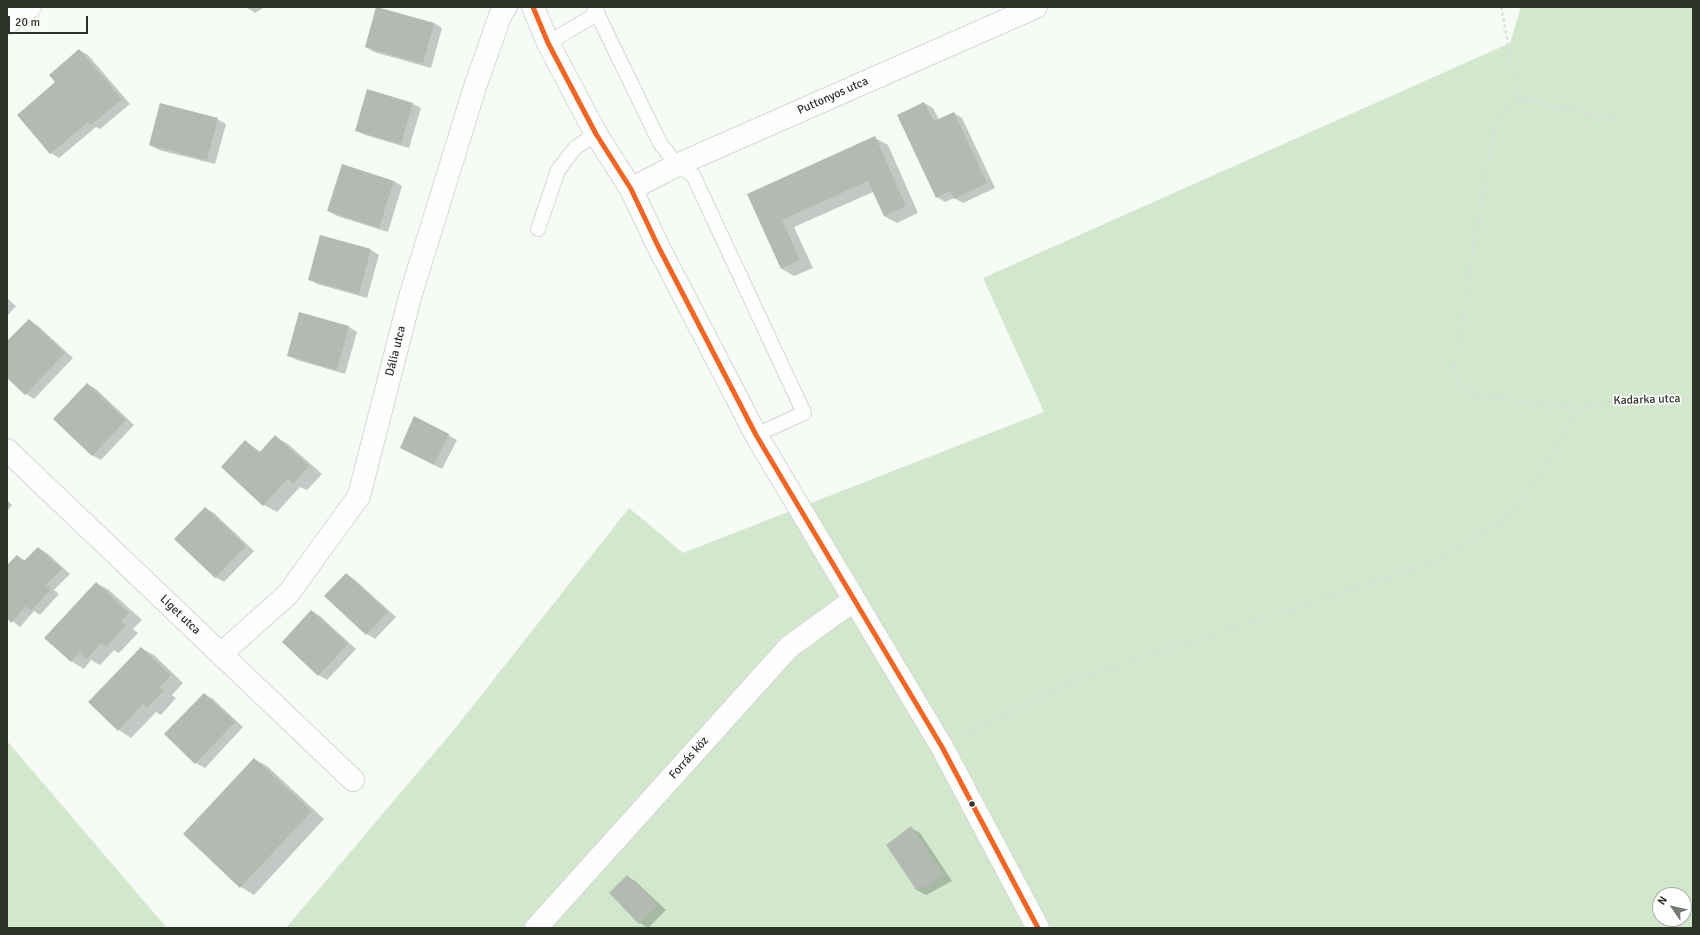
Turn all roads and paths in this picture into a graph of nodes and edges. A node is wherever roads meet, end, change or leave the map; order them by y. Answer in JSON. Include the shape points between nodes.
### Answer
{"nodes":[{"id":1,"x":506,"y":7,"type":"edge"},
{"id":2,"x":533,"y":7,"type":"edge"},
{"id":3,"x":1036,"y":7,"type":"edge"},
{"id":4,"x":1501,"y":7,"type":"edge"},
{"id":5,"x":596,"y":10,"type":"edge"},
{"id":6,"x":548,"y":43,"type":"junction"},
{"id":7,"x":1519,"y":99,"type":"junction"},
{"id":8,"x":1618,"y":119,"type":"dead end"},
{"id":9,"x":596,"y":134,"type":"junction"},
{"id":10,"x":677,"y":165,"type":"junction"},
{"id":11,"x":631,"y":189,"type":"junction"},
{"id":12,"x":538,"y":229,"type":"dead end"},
{"id":13,"x":1693,"y":398,"type":"edge"},
{"id":14,"x":1578,"y":408,"type":"junction"},
{"id":15,"x":756,"y":435,"type":"junction"},
{"id":16,"x":7,"y":450,"type":"edge"},
{"id":17,"x":854,"y":600,"type":"junction"},
{"id":18,"x":221,"y":654,"type":"junction"},
{"id":19,"x":942,"y":747,"type":"junction"},
{"id":20,"x":353,"y":780,"type":"dead end"},
{"id":21,"x":1031,"y":925,"type":"edge"},
{"id":22,"x":536,"y":928,"type":"edge"}],
"edges":[{"from":1,"to":18,"type":"street","name":"Dália utca","via":[[500,16],[475,87],[410,297],[359,496],[288,594]]},
{"from":2,"to":6,"type":"street"},
{"from":3,"to":10,"type":"street","name":"Puttonyos utca"},
{"from":4,"to":7,"type":"path"},
{"from":5,"to":6,"type":"lane"},
{"from":5,"to":10,"type":"lane","via":[[660,143]]},
{"from":6,"to":9,"type":"street"},
{"from":7,"to":8,"type":"path"},
{"from":7,"to":14,"type":"path","name":"Kadarka utca","via":[[1499,118],[1490,147],[1454,368],[1457,383],[1474,395]]},
{"from":9,"to":11,"type":"street"},
{"from":9,"to":12,"type":"lane","via":[[576,147],[558,170]]},
{"from":10,"to":11,"type":"street","name":"Puttonyos utca"},
{"from":10,"to":15,"type":"lane","via":[[693,175],[804,413]]},
{"from":11,"to":15,"type":"street"},
{"from":13,"to":14,"type":"path","name":"Kadarka utca","via":[[1624,399]]},
{"from":14,"to":19,"type":"path","via":[[1551,457],[1508,517],[1432,563],[1080,678]]},
{"from":15,"to":17,"type":"street"},
{"from":16,"to":18,"type":"street","name":"Liget utca"},
{"from":17,"to":19,"type":"street"},
{"from":17,"to":22,"type":"street","name":"Forrás köz","via":[[789,647]]},
{"from":18,"to":20,"type":"street","name":"Liget utca"},
{"from":19,"to":21,"type":"street"}]}
